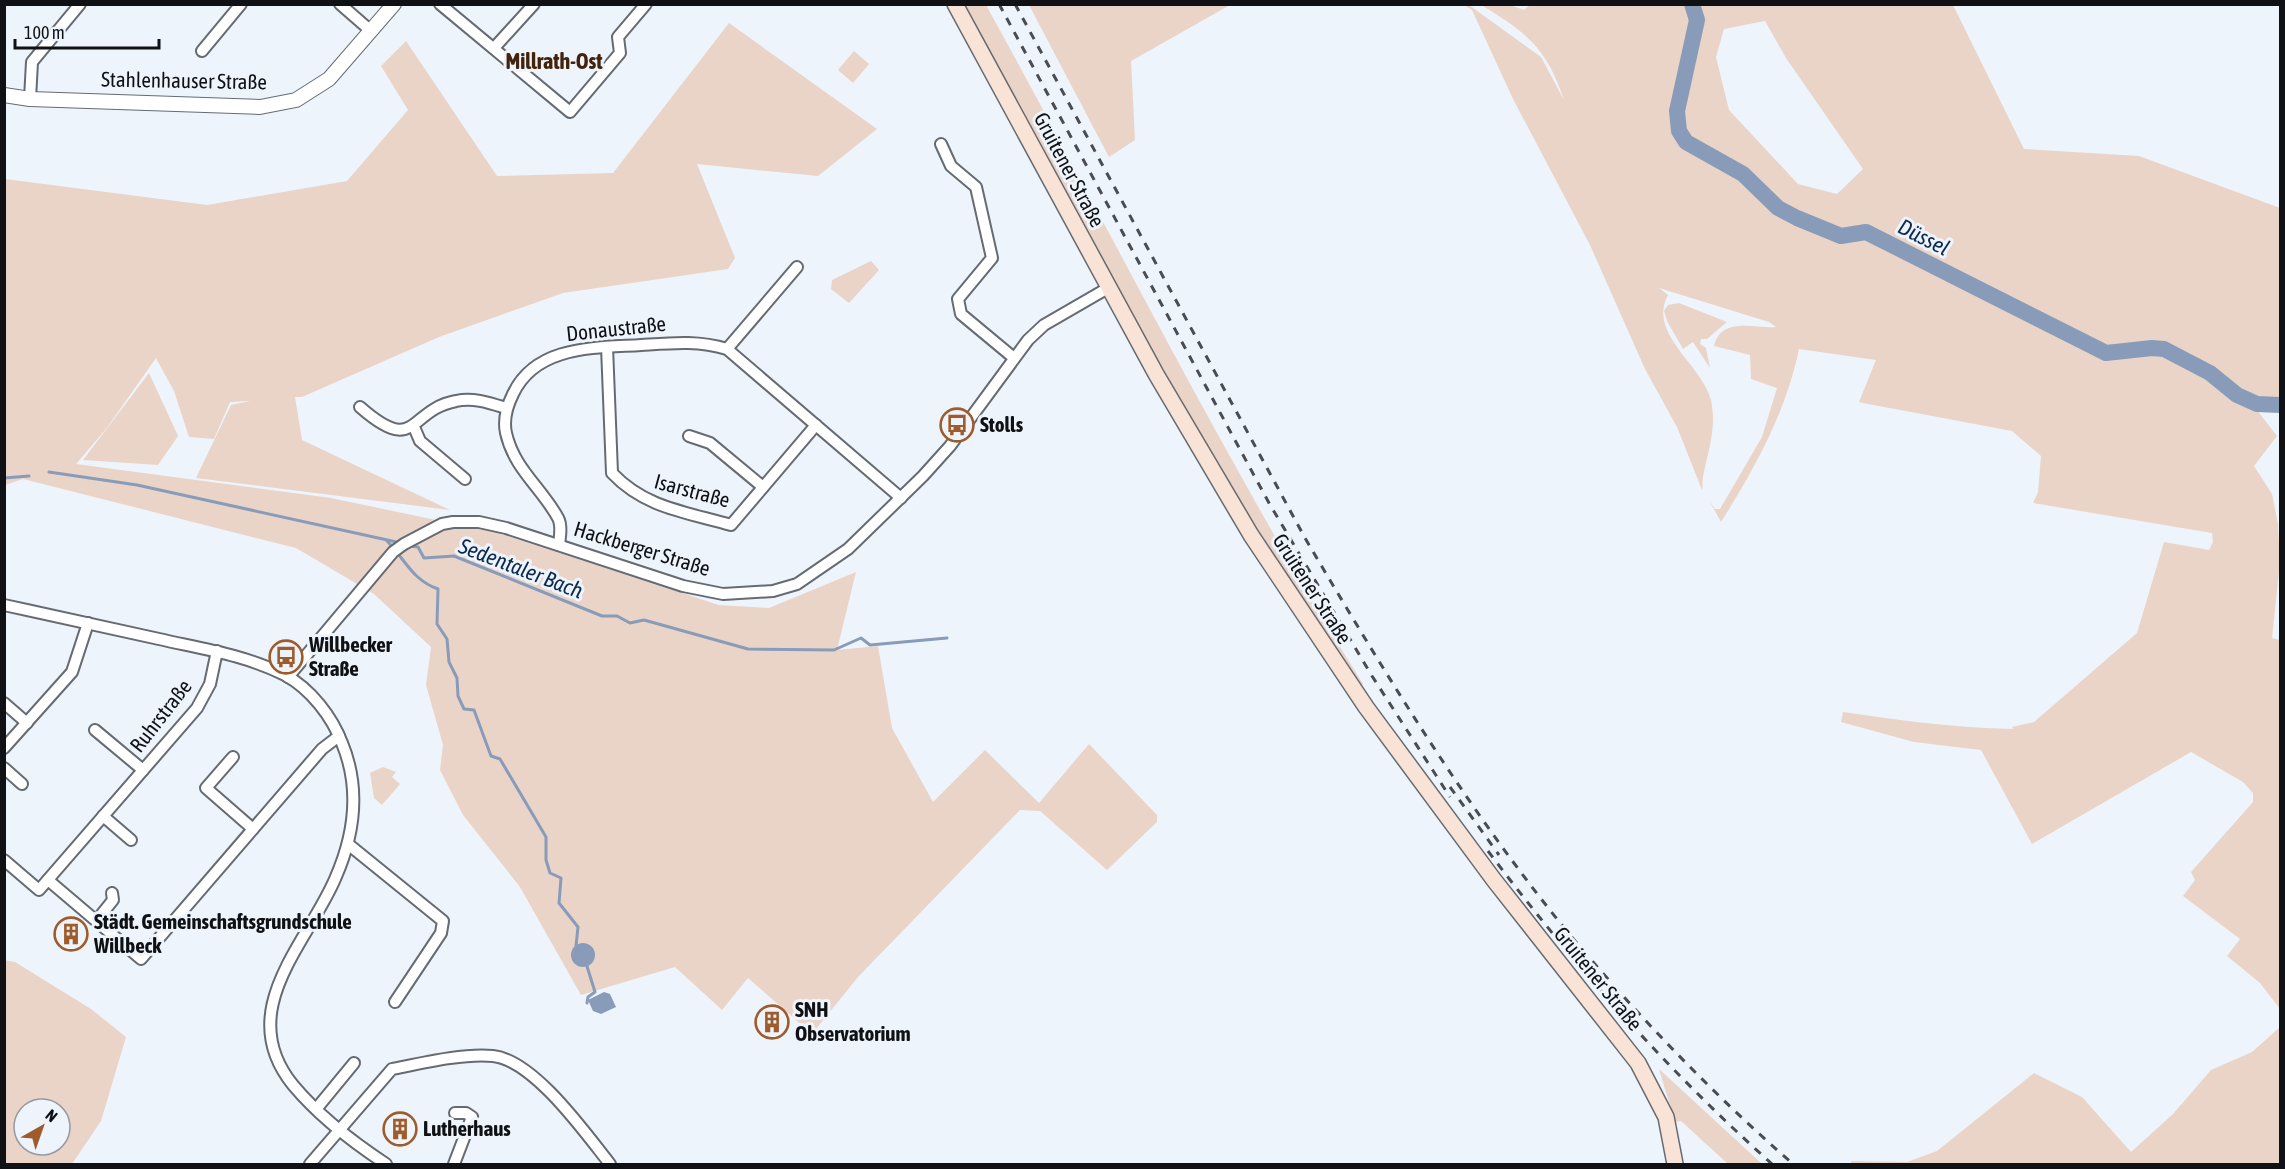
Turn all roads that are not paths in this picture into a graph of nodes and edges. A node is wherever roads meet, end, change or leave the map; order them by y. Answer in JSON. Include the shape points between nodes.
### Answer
{"nodes":[{"id":1,"x":80,"y":4,"type":"edge"},
{"id":2,"x":242,"y":4,"type":"edge"},
{"id":3,"x":340,"y":4,"type":"edge"},
{"id":4,"x":394,"y":4,"type":"edge"},
{"id":5,"x":441,"y":4,"type":"edge"},
{"id":6,"x":534,"y":4,"type":"edge"},
{"id":7,"x":646,"y":4,"type":"edge"},
{"id":8,"x":955,"y":4,"type":"edge"},
{"id":9,"x":371,"y":31,"type":"junction"},
{"id":10,"x":494,"y":48,"type":"junction"},
{"id":11,"x":202,"y":51,"type":"dead end"},
{"id":12,"x":4,"y":95,"type":"edge"},
{"id":13,"x":30,"y":99,"type":"junction"},
{"id":14,"x":941,"y":144,"type":"dead end"},
{"id":15,"x":797,"y":267,"type":"dead end"},
{"id":16,"x":1108,"y":288,"type":"junction"},
{"id":17,"x":607,"y":347,"type":"junction"},
{"id":18,"x":727,"y":349,"type":"junction"},
{"id":19,"x":1014,"y":358,"type":"junction"},
{"id":20,"x":360,"y":407,"type":"dead end"},
{"id":21,"x":506,"y":408,"type":"junction"},
{"id":22,"x":816,"y":425,"type":"junction"},
{"id":23,"x":414,"y":427,"type":"junction"},
{"id":24,"x":689,"y":436,"type":"dead end"},
{"id":25,"x":465,"y":479,"type":"dead end"},
{"id":26,"x":763,"y":487,"type":"junction"},
{"id":27,"x":901,"y":498,"type":"junction"},
{"id":28,"x":559,"y":545,"type":"junction"},
{"id":29,"x":4,"y":605,"type":"edge"},
{"id":30,"x":88,"y":623,"type":"junction"},
{"id":31,"x":217,"y":651,"type":"junction"},
{"id":32,"x":288,"y":677,"type":"junction"},
{"id":33,"x":4,"y":703,"type":"edge"},
{"id":34,"x":27,"y":723,"type":"junction"},
{"id":35,"x":95,"y":730,"type":"dead end"},
{"id":36,"x":339,"y":736,"type":"junction"},
{"id":37,"x":4,"y":748,"type":"edge"},
{"id":38,"x":233,"y":757,"type":"dead end"},
{"id":39,"x":4,"y":768,"type":"edge"},
{"id":40,"x":143,"y":770,"type":"junction"},
{"id":41,"x":22,"y":784,"type":"dead end"},
{"id":42,"x":103,"y":816,"type":"junction"},
{"id":43,"x":254,"y":829,"type":"junction"},
{"id":44,"x":131,"y":840,"type":"dead end"},
{"id":45,"x":348,"y":844,"type":"junction"},
{"id":46,"x":4,"y":860,"type":"edge"},
{"id":47,"x":48,"y":880,"type":"junction"},
{"id":48,"x":112,"y":893,"type":"dead end"},
{"id":49,"x":97,"y":920,"type":"junction"},
{"id":50,"x":395,"y":1002,"type":"dead end"},
{"id":51,"x":354,"y":1064,"type":"dead end"},
{"id":52,"x":317,"y":1108,"type":"junction"},
{"id":53,"x":455,"y":1113,"type":"dead end"},
{"id":54,"x":340,"y":1129,"type":"junction"},
{"id":55,"x":310,"y":1164,"type":"edge"},
{"id":56,"x":386,"y":1164,"type":"edge"},
{"id":57,"x":454,"y":1164,"type":"edge"},
{"id":58,"x":610,"y":1164,"type":"edge"},
{"id":59,"x":1675,"y":1164,"type":"edge"}],
"edges":[{"from":1,"to":13,"type":"street","via":[[32,62]]},
{"from":2,"to":11,"type":"street"},
{"from":3,"to":9,"type":"street"},
{"from":4,"to":9,"type":"street","name":"Stahlenhauser Straße"},
{"from":5,"to":10,"type":"street"},
{"from":6,"to":10,"type":"street"},
{"from":7,"to":10,"type":"street","via":[[618,37],[620,53],[570,112]]},
{"from":8,"to":16,"type":"main road","name":"Gruitener Straße"},
{"from":9,"to":13,"type":"street","name":"Stahlenhauser Straße","via":[[329,79],[296,100],[260,107]]},
{"from":12,"to":13,"type":"street","name":"Stahlenhauser Straße"},
{"from":14,"to":19,"type":"street","via":[[951,166],[976,187],[992,258],[958,299],[961,314]]},
{"from":15,"to":18,"type":"street"},
{"from":16,"to":19,"type":"street","name":"Hackberger Straße","via":[[1044,325]]},
{"from":16,"to":59,"type":"main road","name":"Gruitener Straße","via":[[1251,535],[1366,707],[1494,880],[1638,1063],[1663,1110]]},
{"from":17,"to":18,"type":"street","name":"Donaustraße","via":[[699,342]]},
{"from":17,"to":21,"type":"street","name":"Donaustraße","via":[[558,354],[533,367],[516,386]]},
{"from":17,"to":26,"type":"street","name":"Isarstraße","via":[[612,473],[626,488],[645,500],[731,525]]},
{"from":18,"to":22,"type":"street","name":"Donaustraße"},
{"from":19,"to":27,"type":"street","name":"Hackberger Straße","via":[[950,446]]},
{"from":20,"to":23,"type":"street","via":[[379,424],[395,430]]},
{"from":21,"to":23,"type":"street","via":[[478,400],[456,401],[427,414]]},
{"from":21,"to":28,"type":"street","name":"Donaustraße","via":[[505,431],[512,453],[559,519]]},
{"from":22,"to":26,"type":"street","name":"Isarstraße"},
{"from":22,"to":27,"type":"street","name":"Donaustraße"},
{"from":23,"to":25,"type":"street","via":[[420,441]]},
{"from":24,"to":26,"type":"street","via":[[710,443]]},
{"from":27,"to":28,"type":"street","name":"Hackberger Straße","via":[[840,555],[797,584],[773,591],[723,594],[683,586]]},
{"from":28,"to":32,"type":"street","name":"Hackberger Straße","via":[[479,522],[442,524],[417,536],[393,552]]},
{"from":29,"to":30,"type":"street"},
{"from":30,"to":31,"type":"street"},
{"from":30,"to":34,"type":"street","via":[[72,672]]},
{"from":31,"to":32,"type":"street"},
{"from":31,"to":40,"type":"street","name":"Ruhrstraße","via":[[205,696]]},
{"from":32,"to":36,"type":"street","via":[[316,701]]},
{"from":33,"to":34,"type":"street"},
{"from":34,"to":37,"type":"street"},
{"from":35,"to":40,"type":"street","name":"Ruhrstraße"},
{"from":36,"to":43,"type":"street","via":[[328,742]]},
{"from":36,"to":45,"type":"street","via":[[354,786],[354,817]]},
{"from":38,"to":43,"type":"street","via":[[206,788]]},
{"from":39,"to":41,"type":"street"},
{"from":40,"to":42,"type":"street","name":"Ruhrstraße"},
{"from":42,"to":44,"type":"street"},
{"from":42,"to":47,"type":"street","name":"Ruhrstraße"},
{"from":43,"to":49,"type":"street","via":[[141,959]]},
{"from":45,"to":50,"type":"street","via":[[443,921],[441,933]]},
{"from":45,"to":52,"type":"street","via":[[335,881],[279,980],[272,1007],[278,1058],[293,1085]]},
{"from":46,"to":47,"type":"street","via":[[39,890]]},
{"from":47,"to":49,"type":"street"},
{"from":48,"to":49,"type":"street","via":[[113,900]]},
{"from":51,"to":52,"type":"street"},
{"from":52,"to":54,"type":"street"},
{"from":53,"to":57,"type":"street","via":[[472,1117]]},
{"from":54,"to":55,"type":"street"},
{"from":54,"to":56,"type":"street"},
{"from":54,"to":58,"type":"street","via":[[392,1069],[494,1056],[512,1062],[561,1102]]}]}
